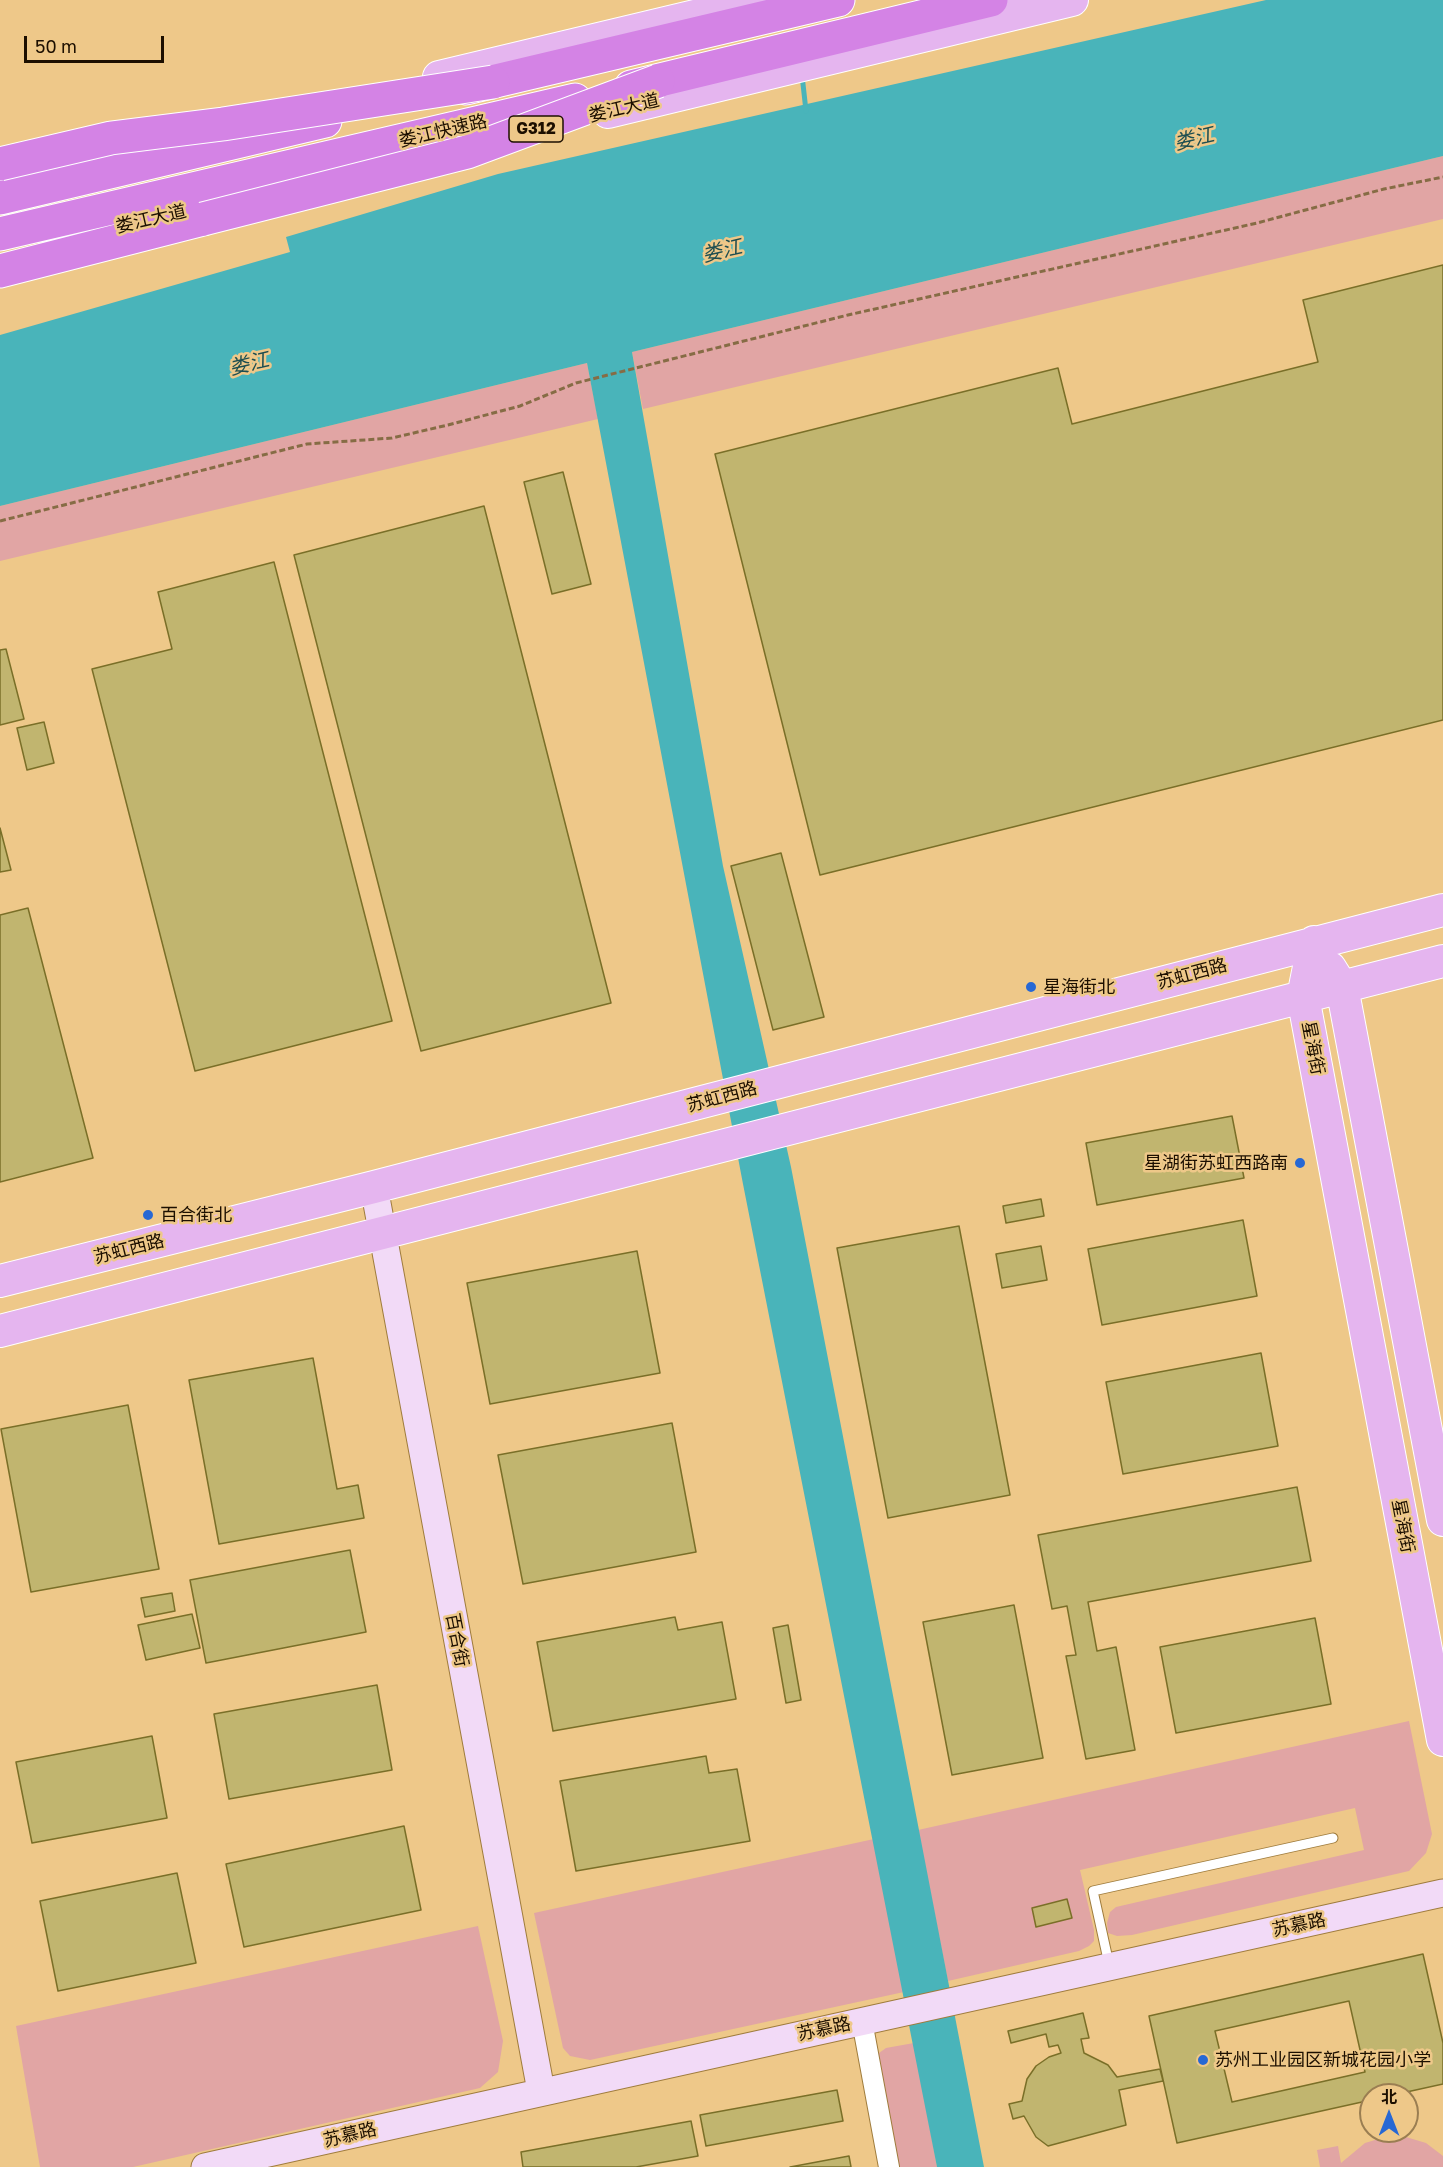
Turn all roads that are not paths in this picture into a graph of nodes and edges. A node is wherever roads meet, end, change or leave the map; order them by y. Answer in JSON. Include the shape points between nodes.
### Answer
{"nodes":[{"id":1,"x":762,"y":0,"type":"edge"},
{"id":2,"x":838,"y":0,"type":"edge"},
{"id":3,"x":991,"y":0,"type":"edge"},
{"id":4,"x":1072,"y":0,"type":"edge"},
{"id":5,"x":658,"y":81,"type":"junction"},
{"id":6,"x":494,"y":82,"type":"junction"},
{"id":7,"x":0,"y":164,"type":"edge"},
{"id":8,"x":0,"y":179,"type":"edge"},
{"id":9,"x":0,"y":198,"type":"edge"},
{"id":10,"x":0,"y":234,"type":"edge"},
{"id":11,"x":0,"y":254,"type":"edge"},
{"id":12,"x":0,"y":271,"type":"edge"},
{"id":13,"x":1443,"y":910,"type":"edge"},
{"id":14,"x":1314,"y":942,"type":"junction"},
{"id":15,"x":1443,"y":961,"type":"edge"},
{"id":16,"x":1342,"y":987,"type":"junction"},
{"id":17,"x":1303,"y":997,"type":"junction"},
{"id":18,"x":374,"y":1188,"type":"junction"},
{"id":19,"x":382,"y":1234,"type":"junction"},
{"id":20,"x":0,"y":1281,"type":"edge"},
{"id":21,"x":0,"y":1331,"type":"edge"},
{"id":22,"x":1443,"y":1520,"type":"edge"},
{"id":23,"x":1443,"y":1740,"type":"edge"},
{"id":24,"x":1334,"y":1838,"type":"dead end"},
{"id":25,"x":1443,"y":1893,"type":"edge"},
{"id":26,"x":1109,"y":1967,"type":"junction"},
{"id":27,"x":862,"y":2021,"type":"junction"},
{"id":28,"x":541,"y":2091,"type":"junction"},
{"id":29,"x":206,"y":2167,"type":"edge"},
{"id":30,"x":889,"y":2167,"type":"edge"}],
"edges":[{"from":1,"to":8,"type":"main road"},
{"from":2,"to":6,"type":"highway","name":"娄江快速路"},
{"from":3,"to":5,"type":"highway","name":"娄江快速路"},
{"from":4,"to":11,"type":"main road","name":"娄江大道","number":"G312"},
{"from":5,"to":10,"type":"highway","name":"娄江快速路","bridge":true},
{"from":5,"to":12,"type":"highway","bridge":true,"via":[[467,152]]},
{"from":6,"to":7,"type":"highway","bridge":true,"via":[[111,138]]},
{"from":6,"to":9,"type":"highway","name":"娄江快速路","bridge":true},
{"from":13,"to":14,"type":"main road","name":"苏虹西路"},
{"from":14,"to":16,"type":"main road"},
{"from":14,"to":17,"type":"main road","name":"星海街"},
{"from":14,"to":18,"type":"main road","name":"苏虹西路"},
{"from":15,"to":16,"type":"main road"},
{"from":16,"to":17,"type":"main road"},
{"from":16,"to":22,"type":"main road"},
{"from":17,"to":19,"type":"main road"},
{"from":17,"to":23,"type":"main road","name":"星海街"},
{"from":18,"to":19,"type":"main road","name":"百合街"},
{"from":18,"to":20,"type":"main road","name":"苏虹西路"},
{"from":19,"to":21,"type":"main road"},
{"from":19,"to":28,"type":"main road","name":"百合街"},
{"from":24,"to":26,"type":"lane","via":[[1093,1891]]},
{"from":25,"to":26,"type":"main road","name":"苏慕路"},
{"from":26,"to":27,"type":"main road","name":"苏慕路"},
{"from":27,"to":28,"type":"main road","name":"苏慕路"},
{"from":27,"to":30,"type":"street"},
{"from":28,"to":29,"type":"main road","name":"苏慕路"}]}
